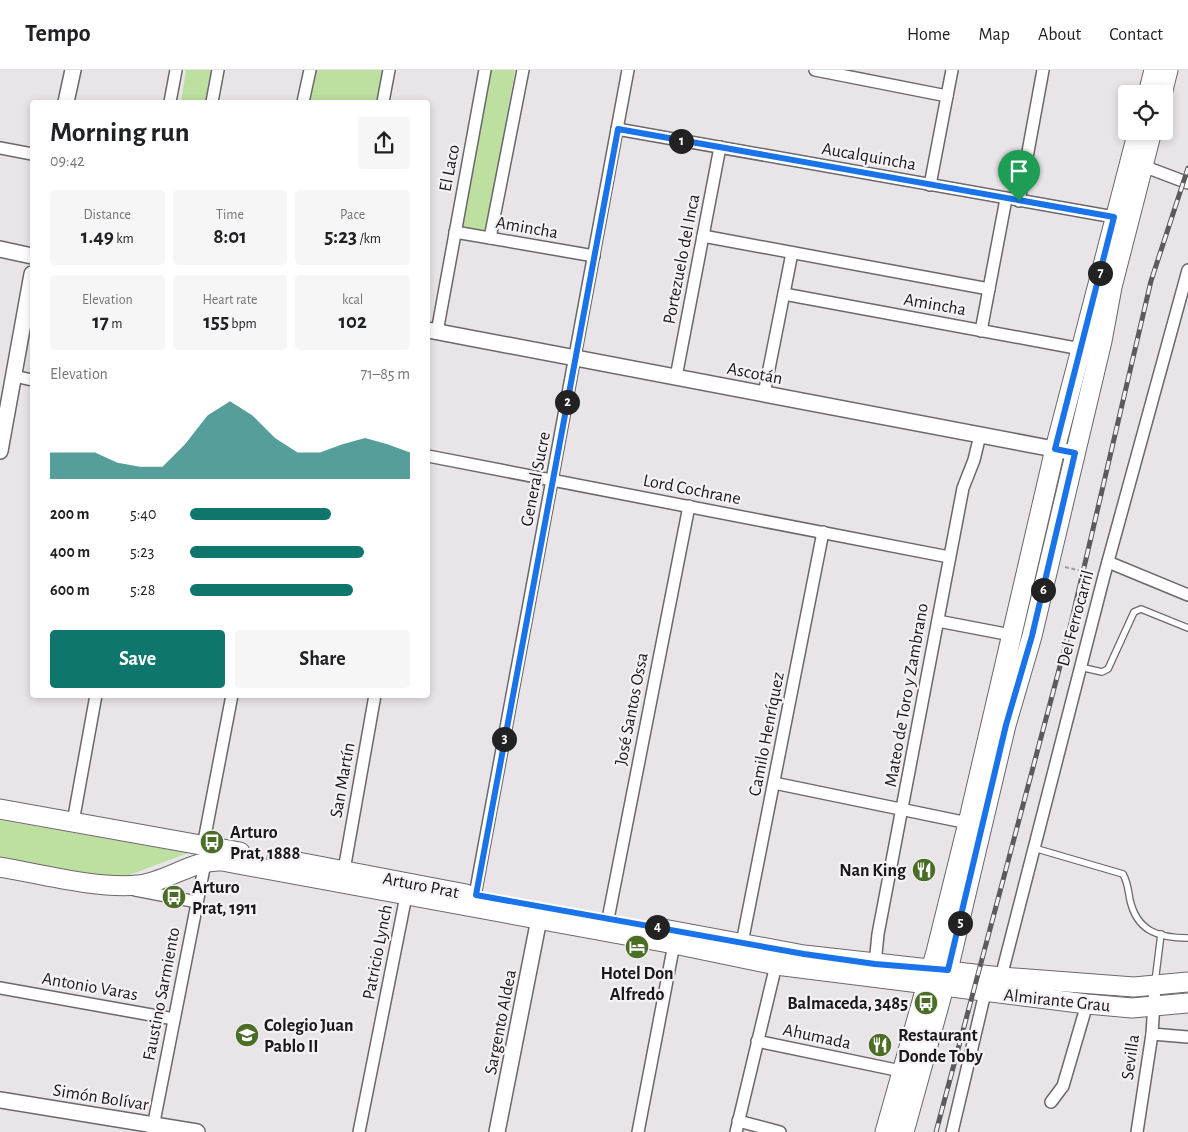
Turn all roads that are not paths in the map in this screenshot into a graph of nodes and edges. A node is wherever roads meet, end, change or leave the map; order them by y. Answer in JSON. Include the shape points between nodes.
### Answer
{"nodes":[{"id":1,"x":73,"y":70,"type":"edge"},
{"id":2,"x":176,"y":70,"type":"edge"},
{"id":3,"x":218,"y":70,"type":"edge"},
{"id":4,"x":310,"y":70,"type":"edge"},
{"id":5,"x":389,"y":70,"type":"edge"},
{"id":6,"x":485,"y":70,"type":"edge"},
{"id":7,"x":523,"y":70,"type":"edge"},
{"id":8,"x":628,"y":70,"type":"edge"},
{"id":9,"x":815,"y":70,"type":"edge"},
{"id":10,"x":952,"y":70,"type":"edge"},
{"id":11,"x":1043,"y":70,"type":"edge"},
{"id":12,"x":1154,"y":70,"type":"edge"},
{"id":13,"x":1168,"y":70,"type":"edge"},
{"id":14,"x":1150,"y":85,"type":"edge"},
{"id":15,"x":1164,"y":85,"type":"edge"},
{"id":16,"x":947,"y":96,"type":"junction"},
{"id":17,"x":66,"y":100,"type":"edge"},
{"id":18,"x":170,"y":100,"type":"edge"},
{"id":19,"x":212,"y":100,"type":"edge"},
{"id":20,"x":303,"y":100,"type":"edge"},
{"id":21,"x":383,"y":100,"type":"edge"},
{"id":22,"x":618,"y":129,"type":"junction"},
{"id":23,"x":1135,"y":140,"type":"edge"},
{"id":24,"x":1150,"y":140,"type":"edge"},
{"id":25,"x":720,"y":147,"type":"junction"},
{"id":26,"x":0,"y":148,"type":"edge"},
{"id":27,"x":30,"y":154,"type":"edge"},
{"id":28,"x":1143,"y":166,"type":"junction"},
{"id":29,"x":1188,"y":183,"type":"edge"},
{"id":30,"x":930,"y":185,"type":"junction"},
{"id":31,"x":1006,"y":199,"type":"junction"},
{"id":32,"x":1019,"y":201,"type":"junction"},
{"id":33,"x":1114,"y":217,"type":"junction"},
{"id":34,"x":455,"y":232,"type":"junction"},
{"id":35,"x":703,"y":236,"type":"junction"},
{"id":36,"x":490,"y":238,"type":"junction"},
{"id":37,"x":0,"y":249,"type":"edge"},
{"id":38,"x":792,"y":253,"type":"junction"},
{"id":39,"x":30,"y":256,"type":"edge"},
{"id":40,"x":594,"y":256,"type":"junction"},
{"id":41,"x":1188,"y":270,"type":"edge"},
{"id":42,"x":30,"y":285,"type":"edge"},
{"id":43,"x":989,"y":289,"type":"junction"},
{"id":44,"x":784,"y":294,"type":"junction"},
{"id":45,"x":432,"y":331,"type":"edge"},
{"id":46,"x":982,"y":331,"type":"junction"},
{"id":47,"x":1081,"y":348,"type":"junction"},
{"id":48,"x":575,"y":358,"type":"junction"},
{"id":49,"x":14,"y":376,"type":"junction"},
{"id":50,"x":676,"y":377,"type":"junction"},
{"id":51,"x":30,"y":380,"type":"edge"},
{"id":52,"x":764,"y":394,"type":"junction"},
{"id":53,"x":980,"y":435,"type":"junction"},
{"id":54,"x":1055,"y":449,"type":"junction"},
{"id":55,"x":0,"y":451,"type":"edge"},
{"id":56,"x":1075,"y":453,"type":"junction"},
{"id":57,"x":430,"y":456,"type":"edge"},
{"id":58,"x":552,"y":480,"type":"junction"},
{"id":59,"x":689,"y":506,"type":"junction"},
{"id":60,"x":823,"y":532,"type":"junction"},
{"id":61,"x":949,"y":557,"type":"junction"},
{"id":62,"x":1108,"y":562,"type":"junction"},
{"id":63,"x":1188,"y":595,"type":"edge"},
{"id":64,"x":938,"y":621,"type":"junction"},
{"id":65,"x":1188,"y":628,"type":"edge"},
{"id":66,"x":1012,"y":636,"type":"junction"},
{"id":67,"x":1080,"y":667,"type":"junction"},
{"id":68,"x":95,"y":698,"type":"edge"},
{"id":69,"x":231,"y":698,"type":"edge"},
{"id":70,"x":374,"y":698,"type":"edge"},
{"id":71,"x":774,"y":783,"type":"junction"},
{"id":72,"x":0,"y":809,"type":"edge"},
{"id":73,"x":903,"y":810,"type":"junction"},
{"id":74,"x":73,"y":822,"type":"junction"},
{"id":75,"x":968,"y":823,"type":"junction"},
{"id":76,"x":1034,"y":848,"type":"junction"},
{"id":77,"x":204,"y":854,"type":"junction"},
{"id":78,"x":0,"y":868,"type":"edge"},
{"id":79,"x":344,"y":870,"type":"junction"},
{"id":80,"x":114,"y":886,"type":"junction"},
{"id":81,"x":476,"y":895,"type":"junction"},
{"id":82,"x":406,"y":896,"type":"junction"},
{"id":83,"x":197,"y":902,"type":"junction"},
{"id":84,"x":540,"y":919,"type":"junction"},
{"id":85,"x":608,"y":919,"type":"junction"},
{"id":86,"x":1161,"y":934,"type":"junction"},
{"id":87,"x":1188,"y":938,"type":"edge"},
{"id":88,"x":742,"y":943,"type":"junction"},
{"id":89,"x":674,"y":944,"type":"junction"},
{"id":90,"x":875,"y":964,"type":"junction"},
{"id":91,"x":776,"y":965,"type":"junction"},
{"id":92,"x":1001,"y":977,"type":"junction"},
{"id":93,"x":937,"y":978,"type":"junction"},
{"id":94,"x":1188,"y":982,"type":"edge"},
{"id":95,"x":1155,"y":986,"type":"junction"},
{"id":96,"x":0,"y":988,"type":"edge"},
{"id":97,"x":985,"y":992,"type":"junction"},
{"id":98,"x":1188,"y":1003,"type":"edge"},
{"id":99,"x":1087,"y":1004,"type":"junction"},
{"id":100,"x":1153,"y":1007,"type":"junction"},
{"id":101,"x":174,"y":1019,"type":"junction"},
{"id":102,"x":1152,"y":1034,"type":"junction"},
{"id":103,"x":1188,"y":1038,"type":"edge"},
{"id":104,"x":756,"y":1041,"type":"junction"},
{"id":105,"x":901,"y":1070,"type":"junction"},
{"id":106,"x":0,"y":1100,"type":"edge"},
{"id":107,"x":1051,"y":1102,"type":"dead end"},
{"id":108,"x":737,"y":1127,"type":"edge"},
{"id":109,"x":152,"y":1128,"type":"edge"},
{"id":110,"x":197,"y":1132,"type":"edge"},
{"id":111,"x":359,"y":1132,"type":"edge"},
{"id":112,"x":497,"y":1132,"type":"edge"},
{"id":113,"x":638,"y":1132,"type":"edge"},
{"id":114,"x":780,"y":1132,"type":"edge"},
{"id":115,"x":885,"y":1132,"type":"edge"},
{"id":116,"x":904,"y":1132,"type":"edge"},
{"id":117,"x":952,"y":1132,"type":"edge"},
{"id":118,"x":1137,"y":1132,"type":"edge"}],
"edges":[{"from":1,"to":17,"type":"street"},
{"from":2,"to":18,"type":"street"},
{"from":3,"to":19,"type":"street"},
{"from":4,"to":20,"type":"street"},
{"from":5,"to":21,"type":"street"},
{"from":6,"to":34,"type":"street","name":"El Laco"},
{"from":7,"to":36,"type":"street"},
{"from":8,"to":22,"type":"street","name":"General Sucre"},
{"from":9,"to":16,"type":"street"},
{"from":10,"to":16,"type":"street"},
{"from":11,"to":32,"type":"street"},
{"from":12,"to":14,"type":"main road"},
{"from":13,"to":15,"type":"main road"},
{"from":16,"to":30,"type":"street"},
{"from":22,"to":25,"type":"street","name":"Aucalquincha"},
{"from":22,"to":40,"type":"street","name":"General Sucre"},
{"from":23,"to":33,"type":"main road"},
{"from":24,"to":28,"type":"main road"},
{"from":25,"to":30,"type":"street","name":"Aucalquincha"},
{"from":25,"to":35,"type":"street","name":"Portezuelo del Inca"},
{"from":26,"to":27,"type":"street"},
{"from":28,"to":29,"type":"street"},
{"from":28,"to":56,"type":"main road"},
{"from":30,"to":31,"type":"street","name":"Aucalquincha"},
{"from":31,"to":32,"type":"street","name":"Aucalquincha"},
{"from":31,"to":43,"type":"street"},
{"from":32,"to":33,"type":"street","name":"Aucalquincha"},
{"from":33,"to":47,"type":"main road"},
{"from":34,"to":36,"type":"street","name":"Amincha"},
{"from":34,"to":45,"type":"street","name":"El Laco"},
{"from":35,"to":38,"type":"street","name":"Amincha"},
{"from":35,"to":50,"type":"street","name":"Portezuelo del Inca"},
{"from":36,"to":40,"type":"street","name":"Amincha"},
{"from":37,"to":39,"type":"street"},
{"from":38,"to":43,"type":"street","name":"Amincha"},
{"from":38,"to":44,"type":"street"},
{"from":40,"to":48,"type":"street","name":"General Sucre"},
{"from":41,"to":62,"type":"street","name":"Del Ferrocarril"},
{"from":42,"to":49,"type":"street"},
{"from":43,"to":46,"type":"street"},
{"from":44,"to":46,"type":"street","name":"Amincha"},
{"from":44,"to":52,"type":"street"},
{"from":45,"to":48,"type":"street","name":"Ascotán"},
{"from":46,"to":47,"type":"street","name":"Amincha"},
{"from":47,"to":54,"type":"main road"},
{"from":48,"to":50,"type":"street","name":"Ascotán"},
{"from":48,"to":58,"type":"street","name":"General Sucre"},
{"from":49,"to":51,"type":"street"},
{"from":49,"to":55,"type":"street"},
{"from":50,"to":52,"type":"street","name":"Ascotán"},
{"from":52,"to":53,"type":"street","name":"Ascotán"},
{"from":53,"to":54,"type":"street","name":"Ascotán"},
{"from":53,"to":61,"type":"street","name":"Mateo de Toro y Zambrano","via":[[963,488]]},
{"from":54,"to":56,"type":"street","name":"Ascotán"},
{"from":54,"to":66,"type":"main road"},
{"from":56,"to":93,"type":"main road","via":[[1027,658]]},
{"from":57,"to":58,"type":"street","name":"Lord Cochrane"},
{"from":58,"to":59,"type":"street","name":"Lord Cochrane"},
{"from":58,"to":81,"type":"street","name":"General Sucre"},
{"from":59,"to":60,"type":"street","name":"Lord Cochrane"},
{"from":59,"to":85,"type":"street","name":"José Santos Ossa"},
{"from":60,"to":61,"type":"street","name":"Lord Cochrane"},
{"from":60,"to":71,"type":"street","name":"Camilo Henríquez"},
{"from":61,"to":64,"type":"street","name":"Mateo de Toro y Zambrano"},
{"from":62,"to":63,"type":"street"},
{"from":62,"to":67,"type":"street","name":"Del Ferrocarril"},
{"from":64,"to":66,"type":"street"},
{"from":64,"to":73,"type":"street","name":"Mateo de Toro y Zambrano"},
{"from":65,"to":67,"type":"lane","via":[[1141,609],[1134,612],[1108,669],[1102,672]]},
{"from":66,"to":75,"type":"main road"},
{"from":67,"to":76,"type":"street","name":"Del Ferrocarril"},
{"from":68,"to":74,"type":"street"},
{"from":69,"to":77,"type":"street","name":"Faustino Sarmiento"},
{"from":70,"to":79,"type":"street","name":"San Martín"},
{"from":71,"to":73,"type":"street"},
{"from":71,"to":88,"type":"street","name":"Camilo Henríquez"},
{"from":72,"to":74,"type":"main road","name":"Arturo Prat"},
{"from":73,"to":75,"type":"street"},
{"from":73,"to":90,"type":"street","name":"Mateo de Toro y Zambrano"},
{"from":74,"to":77,"type":"main road","name":"Arturo Prat"},
{"from":75,"to":93,"type":"main road"},
{"from":76,"to":86,"type":"lane","via":[[1123,874],[1134,917],[1143,927]]},
{"from":76,"to":92,"type":"street","name":"Del Ferrocarril"},
{"from":77,"to":79,"type":"main road","name":"Arturo Prat"},
{"from":77,"to":80,"type":"main road","name":"Arturo Prat","via":[[153,882]]},
{"from":77,"to":82,"type":"main road","name":"Arturo Prat","via":[[222,861]]},
{"from":77,"to":83,"type":"street","name":"Faustino Sarmiento"},
{"from":78,"to":80,"type":"main road","name":"Arturo Prat"},
{"from":79,"to":81,"type":"main road","name":"Arturo Prat"},
{"from":80,"to":83,"type":"street","name":"Arturo Prat"},
{"from":81,"to":85,"type":"main road","name":"Arturo Prat"},
{"from":82,"to":84,"type":"main road","name":"Arturo Prat"},
{"from":82,"to":111,"type":"street","name":"Patricio Lynch"},
{"from":83,"to":101,"type":"street","name":"Faustino Sarmiento"},
{"from":84,"to":89,"type":"main road","name":"Arturo Prat"},
{"from":84,"to":112,"type":"street","name":"Sargento Aldea"},
{"from":85,"to":88,"type":"main road","name":"Arturo Prat"},
{"from":86,"to":87,"type":"lane"},
{"from":86,"to":95,"type":"lane"},
{"from":88,"to":90,"type":"main road","name":"Arturo Prat"},
{"from":89,"to":91,"type":"main road","name":"Arturo Prat"},
{"from":89,"to":113,"type":"street"},
{"from":90,"to":93,"type":"main road","name":"Arturo Prat"},
{"from":91,"to":93,"type":"main road","name":"Arturo Prat"},
{"from":91,"to":104,"type":"street"},
{"from":92,"to":93,"type":"main road","name":"Almirante Grau"},
{"from":92,"to":95,"type":"main road","name":"Almirante Grau"},
{"from":93,"to":97,"type":"main road","name":"Almirante Grau"},
{"from":93,"to":105,"type":"main road"},
{"from":93,"to":116,"type":"main road"},
{"from":94,"to":95,"type":"main road","name":"Almirante Grau"},
{"from":95,"to":100,"type":"street","name":"Sevilla"},
{"from":96,"to":101,"type":"street","name":"Antonio Varas"},
{"from":97,"to":99,"type":"main road","name":"Almirante Grau"},
{"from":97,"to":117,"type":"street"},
{"from":98,"to":100,"type":"main road","name":"Almirante Grau"},
{"from":99,"to":100,"type":"main road","name":"Almirante Grau"},
{"from":99,"to":107,"type":"street","via":[[1063,1086]]},
{"from":100,"to":102,"type":"street","name":"Sevilla"},
{"from":101,"to":109,"type":"street","name":"Faustino Sarmiento"},
{"from":102,"to":103,"type":"street"},
{"from":102,"to":118,"type":"street","name":"Sevilla"},
{"from":104,"to":105,"type":"street","name":"Ahumada"},
{"from":104,"to":108,"type":"street"},
{"from":105,"to":115,"type":"main road"},
{"from":106,"to":109,"type":"street","name":"Simón Bolívar"},
{"from":108,"to":114,"type":"street"},
{"from":109,"to":110,"type":"street","name":"Simón Bolívar"}]}
